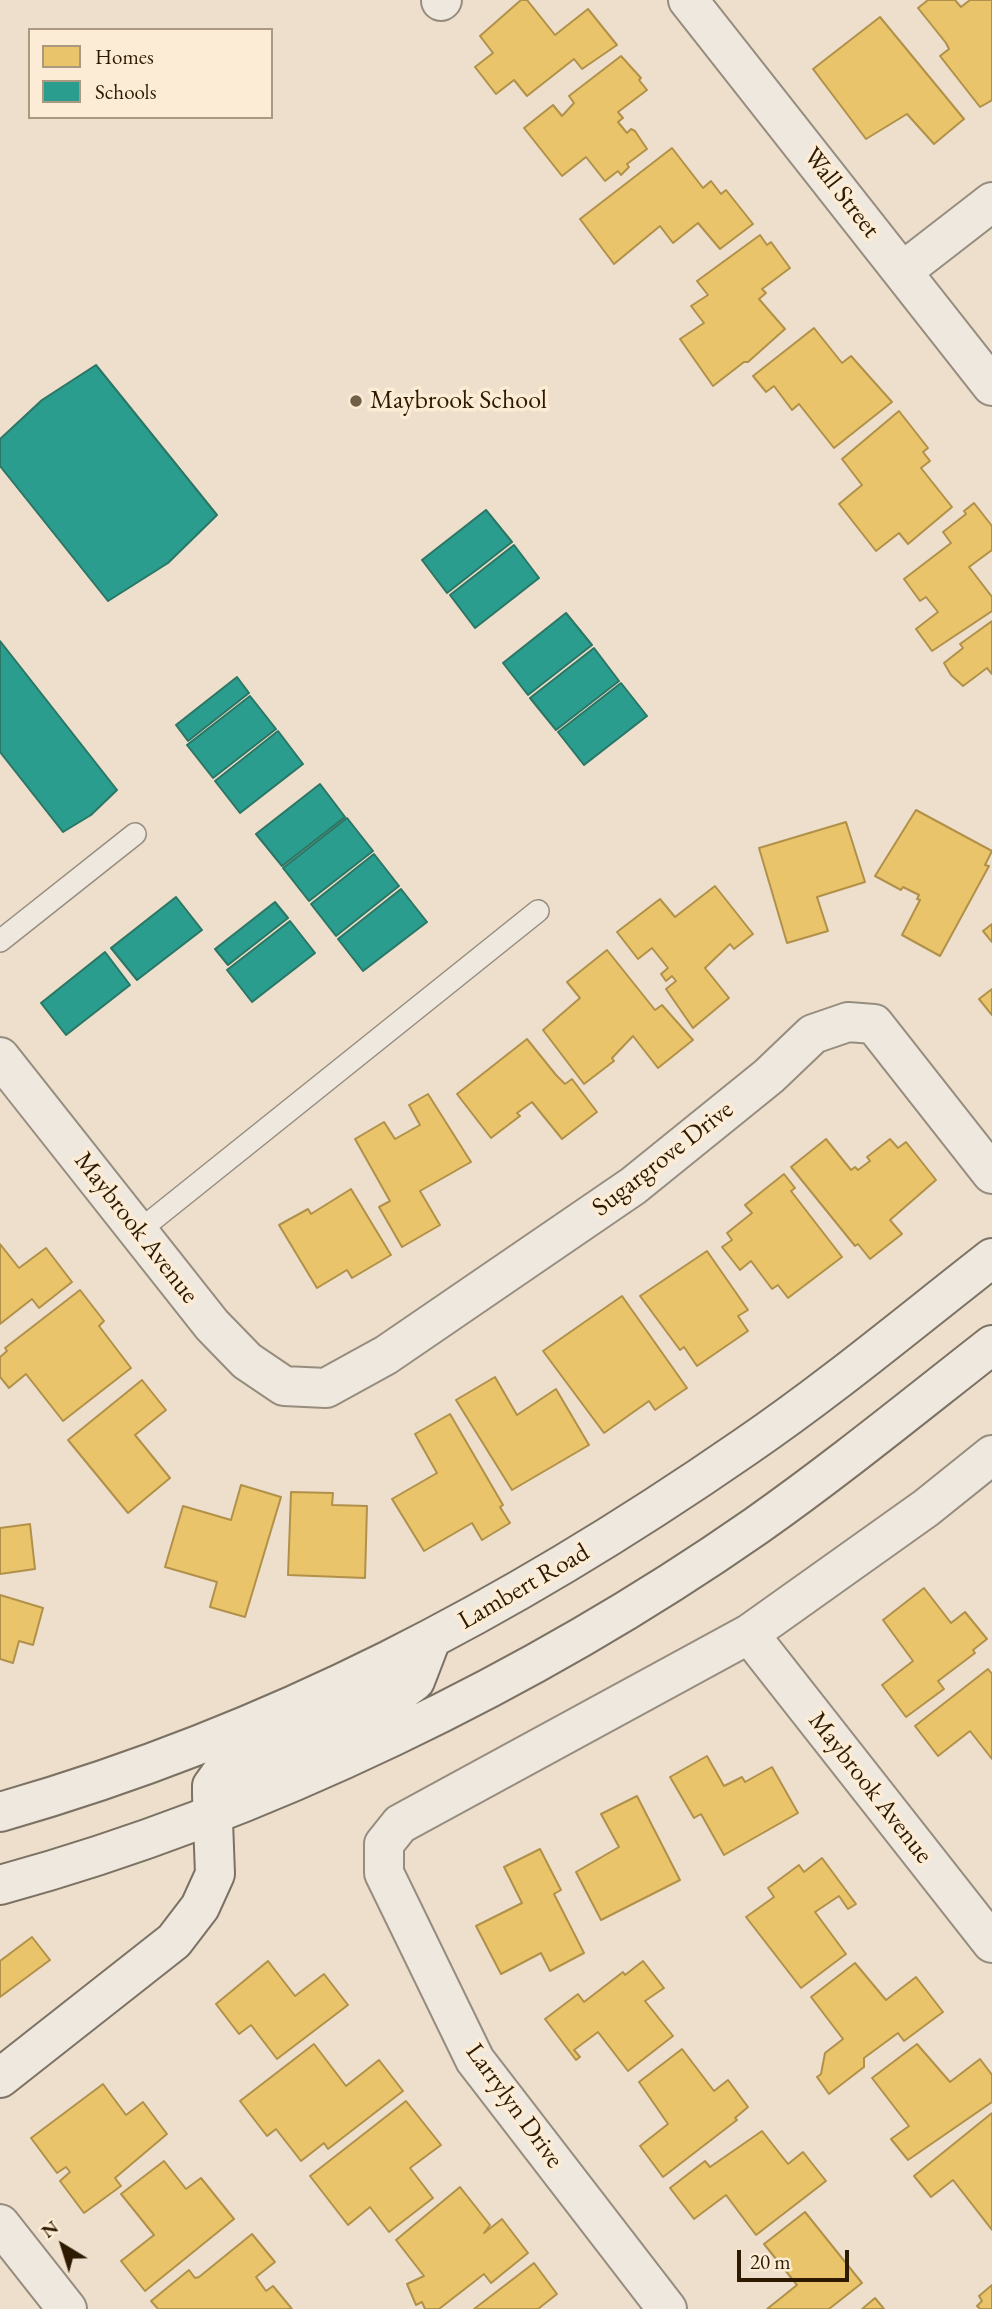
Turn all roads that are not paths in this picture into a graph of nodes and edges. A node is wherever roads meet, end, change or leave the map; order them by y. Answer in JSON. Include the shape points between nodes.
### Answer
{"nodes":[{"id":1,"x":688,"y":0,"type":"edge"},
{"id":2,"x":992,"y":202,"type":"edge"},
{"id":3,"x":903,"y":271,"type":"junction"},
{"id":4,"x":992,"y":386,"type":"edge"},
{"id":5,"x":135,"y":834,"type":"dead end"},
{"id":6,"x":538,"y":911,"type":"dead end"},
{"id":7,"x":0,"y":941,"type":"edge"},
{"id":8,"x":0,"y":1057,"type":"edge"},
{"id":9,"x":992,"y":1174,"type":"edge"},
{"id":10,"x":140,"y":1230,"type":"junction"},
{"id":11,"x":992,"y":1258,"type":"edge"},
{"id":12,"x":992,"y":1345,"type":"edge"},
{"id":13,"x":284,"y":1386,"type":"joint"},
{"id":14,"x":992,"y":1455,"type":"edge"},
{"id":15,"x":749,"y":1634,"type":"junction"},
{"id":16,"x":430,"y":1642,"type":"junction"},
{"id":17,"x":0,"y":1812,"type":"edge"},
{"id":18,"x":214,"y":1812,"type":"junction"},
{"id":19,"x":0,"y":1885,"type":"edge"},
{"id":20,"x":992,"y":1943,"type":"edge"},
{"id":21,"x":0,"y":2078,"type":"edge"},
{"id":22,"x":0,"y":2224,"type":"edge"},
{"id":23,"x":67,"y":2309,"type":"edge"},
{"id":24,"x":667,"y":2309,"type":"edge"}],
"edges":[{"from":1,"to":3,"type":"street","name":"Wall Street"},
{"from":2,"to":3,"type":"street"},
{"from":3,"to":4,"type":"street","name":"Wall Street"},
{"from":5,"to":7,"type":"lane"},
{"from":6,"to":10,"type":"lane"},
{"from":8,"to":10,"type":"street","name":"Maybrook Avenue"},
{"from":9,"to":13,"type":"street","name":"Sugargrove Drive","via":[[874,1024],[848,1021],[813,1034],[769,1076],[633,1186],[386,1355],[326,1388]]},
{"from":10,"to":13,"type":"street","name":"Maybrook Avenue","via":[[212,1325],[247,1361]]},
{"from":11,"to":16,"type":"street","name":"Lambert Road","via":[[748,1446],[567,1564]]},
{"from":12,"to":18,"type":"street","via":[[756,1526],[654,1593],[534,1664],[397,1734]]},
{"from":14,"to":15,"type":"street","via":[[926,1508]]},
{"from":15,"to":20,"type":"street","name":"Maybrook Avenue"},
{"from":15,"to":24,"type":"street","name":"Larrylyn Drive","via":[[400,1824],[384,1844],[384,1873],[475,2060]]},
{"from":16,"to":17,"type":"street","name":"Lambert Road","via":[[278,1715],[57,1796]]},
{"from":16,"to":18,"type":"street","via":[[415,1681],[396,1695],[222,1772],[212,1786]]},
{"from":18,"to":19,"type":"street"},
{"from":18,"to":21,"type":"street","via":[[215,1874],[200,1908],[174,1941]]},
{"from":22,"to":23,"type":"street"}]}
